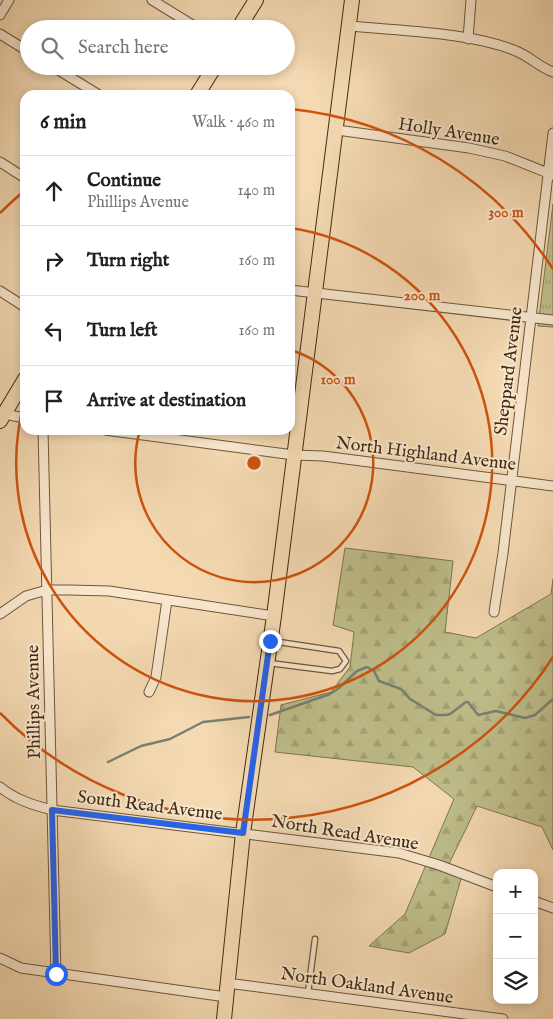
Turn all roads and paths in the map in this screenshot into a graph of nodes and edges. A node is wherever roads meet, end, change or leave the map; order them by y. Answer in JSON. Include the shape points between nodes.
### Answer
{"nodes":[{"id":1,"x":9,"y":0,"type":"edge"},
{"id":2,"x":152,"y":0,"type":"edge"},
{"id":3,"x":256,"y":0,"type":"edge"},
{"id":4,"x":352,"y":0,"type":"edge"},
{"id":5,"x":471,"y":0,"type":"edge"},
{"id":6,"x":0,"y":15,"type":"edge"},
{"id":7,"x":184,"y":20,"type":"edge"},
{"id":8,"x":244,"y":20,"type":"edge"},
{"id":9,"x":350,"y":26,"type":"junction"},
{"id":10,"x":0,"y":34,"type":"edge"},
{"id":11,"x":468,"y":39,"type":"junction"},
{"id":12,"x":20,"y":46,"type":"edge"},
{"id":13,"x":553,"y":72,"type":"edge"},
{"id":14,"x":67,"y":75,"type":"edge"},
{"id":15,"x":209,"y":75,"type":"edge"},
{"id":16,"x":91,"y":90,"type":"edge"},
{"id":17,"x":200,"y":90,"type":"edge"},
{"id":18,"x":337,"y":130,"type":"junction"},
{"id":19,"x":553,"y":133,"type":"edge"},
{"id":20,"x":0,"y":162,"type":"edge"},
{"id":21,"x":20,"y":175,"type":"edge"},
{"id":22,"x":551,"y":175,"type":"edge"},
{"id":23,"x":0,"y":291,"type":"edge"},
{"id":24,"x":295,"y":291,"type":"edge"},
{"id":25,"x":315,"y":294,"type":"junction"},
{"id":26,"x":20,"y":304,"type":"edge"},
{"id":27,"x":531,"y":318,"type":"junction"},
{"id":28,"x":553,"y":320,"type":"edge"},
{"id":29,"x":20,"y":387,"type":"edge"},
{"id":30,"x":1,"y":416,"type":"edge"},
{"id":31,"x":20,"y":418,"type":"edge"},
{"id":32,"x":43,"y":435,"type":"edge"},
{"id":33,"x":143,"y":435,"type":"edge"},
{"id":34,"x":294,"y":455,"type":"junction"},
{"id":35,"x":511,"y":481,"type":"junction"},
{"id":36,"x":553,"y":486,"type":"edge"},
{"id":37,"x":47,"y":590,"type":"junction"},
{"id":38,"x":167,"y":600,"type":"junction"},
{"id":39,"x":494,"y":612,"type":"dead end"},
{"id":40,"x":0,"y":614,"type":"edge"},
{"id":41,"x":274,"y":616,"type":"junction"},
{"id":42,"x":270,"y":641,"type":"junction"},
{"id":43,"x":267,"y":663,"type":"junction"},
{"id":44,"x":150,"y":692,"type":"dead end"},
{"id":45,"x":0,"y":787,"type":"edge"},
{"id":46,"x":52,"y":810,"type":"junction"},
{"id":47,"x":243,"y":833,"type":"junction"},
{"id":48,"x":493,"y":885,"type":"edge"},
{"id":49,"x":538,"y":902,"type":"edge"},
{"id":50,"x":553,"y":908,"type":"edge"},
{"id":51,"x":315,"y":939,"type":"dead end"},
{"id":52,"x":0,"y":958,"type":"edge"},
{"id":53,"x":56,"y":974,"type":"junction"},
{"id":54,"x":227,"y":983,"type":"junction"},
{"id":55,"x":308,"y":993,"type":"junction"},
{"id":56,"x":226,"y":997,"type":"junction"},
{"id":57,"x":224,"y":1019,"type":"edge"},
{"id":58,"x":503,"y":1019,"type":"edge"}],
"edges":[{"from":1,"to":6,"type":"street"},
{"from":2,"to":7,"type":"street"},
{"from":3,"to":8,"type":"main road"},
{"from":4,"to":9,"type":"main road"},
{"from":5,"to":11,"type":"street"},
{"from":9,"to":11,"type":"street"},
{"from":9,"to":18,"type":"main road"},
{"from":10,"to":12,"type":"street"},
{"from":11,"to":13,"type":"street","via":[[518,51]]},
{"from":14,"to":16,"type":"street"},
{"from":15,"to":17,"type":"main road"},
{"from":18,"to":22,"type":"street","name":"Holly Avenue","via":[[469,148],[505,156]]},
{"from":18,"to":25,"type":"main road"},
{"from":19,"to":22,"type":"street","name":"Sheppard Avenue"},
{"from":20,"to":21,"type":"street"},
{"from":22,"to":27,"type":"street","name":"Sheppard Avenue"},
{"from":23,"to":26,"type":"street"},
{"from":24,"to":25,"type":"street"},
{"from":25,"to":27,"type":"street"},
{"from":25,"to":34,"type":"main road"},
{"from":27,"to":28,"type":"street"},
{"from":27,"to":35,"type":"street","name":"Sheppard Avenue"},
{"from":29,"to":30,"type":"main road"},
{"from":30,"to":31,"type":"street"},
{"from":32,"to":37,"type":"street","name":"Phillips Avenue"},
{"from":33,"to":34,"type":"street","name":"North Highland Avenue"},
{"from":34,"to":35,"type":"street","name":"North Highland Avenue"},
{"from":34,"to":41,"type":"main road"},
{"from":35,"to":36,"type":"street","name":"North Highland Avenue"},
{"from":35,"to":39,"type":"street","name":"Sheppard Avenue"},
{"from":37,"to":38,"type":"street","via":[[109,591]]},
{"from":37,"to":40,"type":"street","via":[[26,596]]},
{"from":37,"to":46,"type":"street","name":"Phillips Avenue"},
{"from":38,"to":41,"type":"street"},
{"from":38,"to":44,"type":"street","via":[[156,678]]},
{"from":41,"to":42,"type":"main road"},
{"from":42,"to":43,"type":"main road"},
{"from":42,"to":43,"type":"lane","via":[[340,651],[346,661],[340,669],[332,671]]},
{"from":43,"to":47,"type":"main road"},
{"from":45,"to":46,"type":"street","name":"South Read Avenue","via":[[29,804]]},
{"from":46,"to":47,"type":"street","name":"South Read Avenue"},
{"from":46,"to":53,"type":"street","name":"Phillips Avenue"},
{"from":47,"to":48,"type":"street","name":"North Read Avenue","via":[[399,853]]},
{"from":47,"to":54,"type":"main road"},
{"from":49,"to":50,"type":"street"},
{"from":51,"to":55,"type":"lane"},
{"from":52,"to":53,"type":"street","via":[[20,968]]},
{"from":53,"to":56,"type":"street"},
{"from":54,"to":55,"type":"street","name":"North Oakland Avenue"},
{"from":54,"to":56,"type":"main road"},
{"from":55,"to":58,"type":"street","name":"North Oakland Avenue"},
{"from":56,"to":57,"type":"main road"}]}
